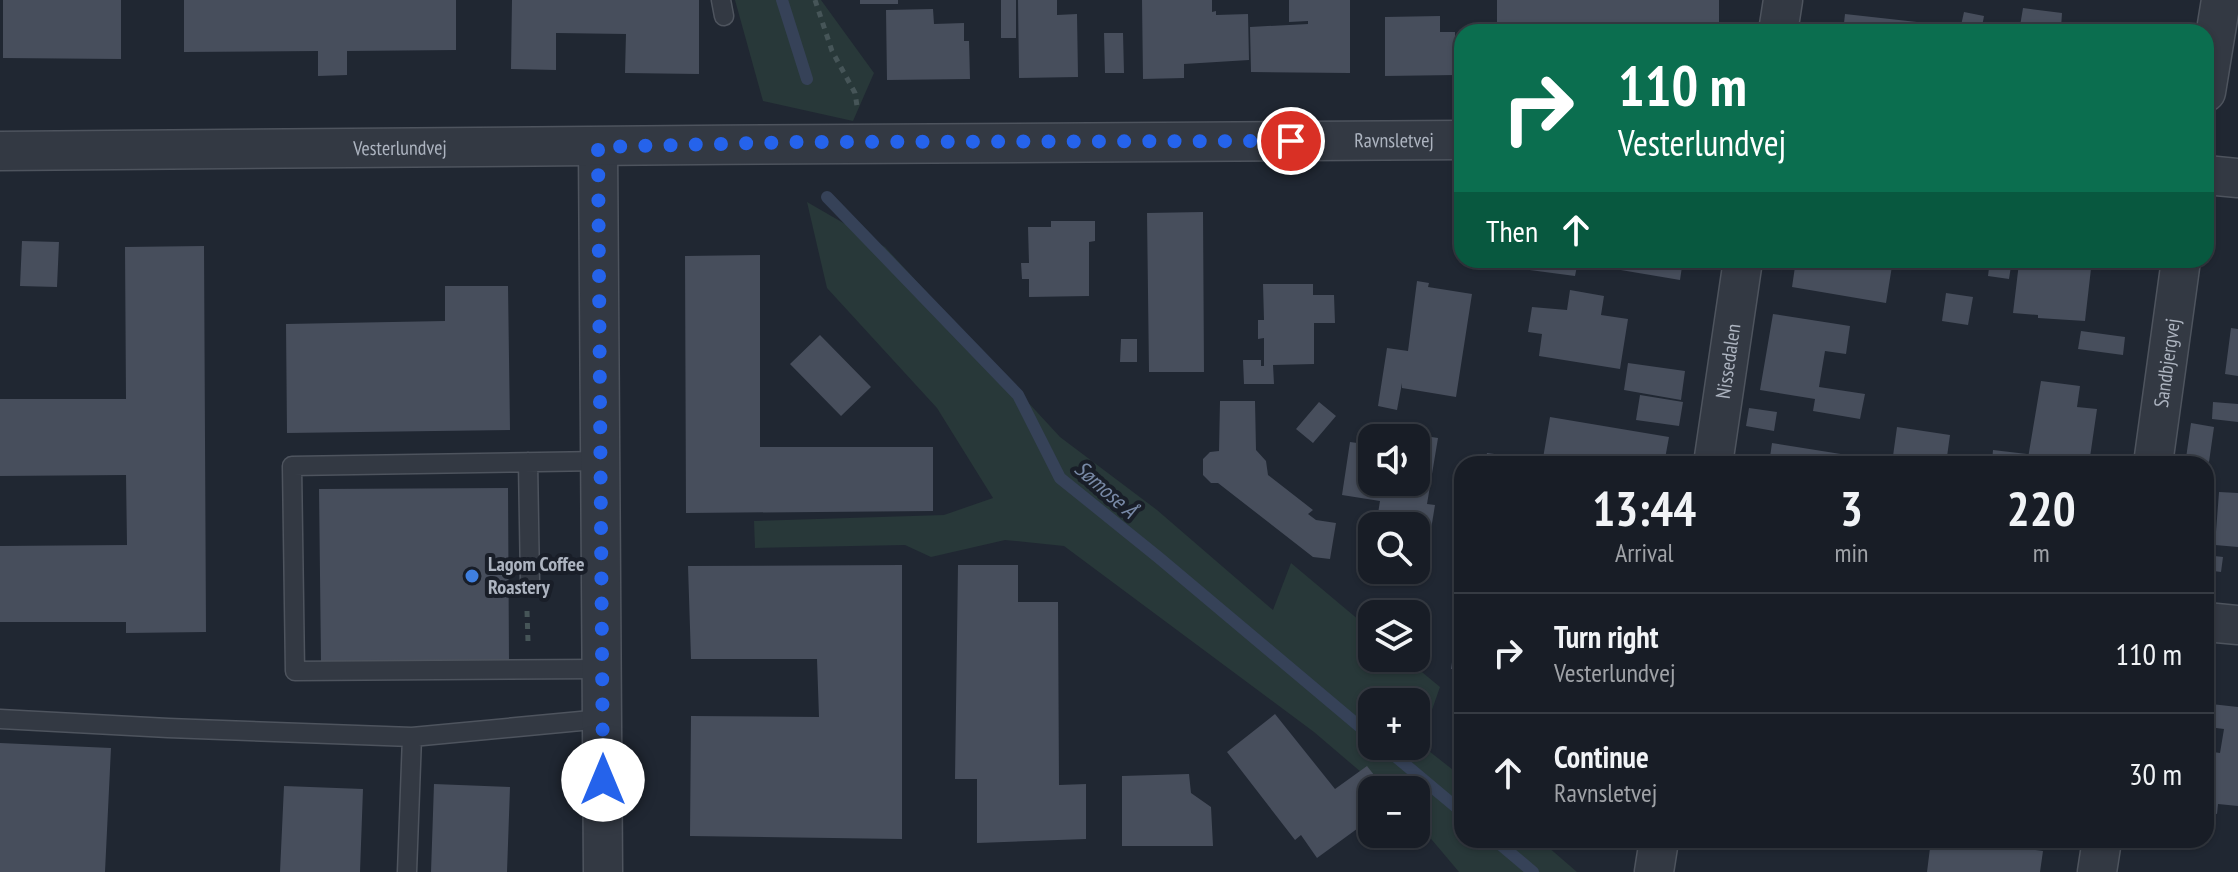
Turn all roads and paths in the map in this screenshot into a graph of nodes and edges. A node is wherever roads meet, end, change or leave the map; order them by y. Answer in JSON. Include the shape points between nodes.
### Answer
{"nodes":[{"id":1,"x":815,"y":0,"type":"edge"},
{"id":2,"x":1783,"y":0,"type":"edge"},
{"id":3,"x":2221,"y":0,"type":"edge"},
{"id":4,"x":1779,"y":24,"type":"edge"},
{"id":5,"x":2214,"y":43,"type":"edge"},
{"id":6,"x":1454,"y":140,"type":"edge"},
{"id":7,"x":799,"y":142,"type":"joint"},
{"id":8,"x":864,"y":143,"type":"junction"},
{"id":9,"x":598,"y":147,"type":"junction"},
{"id":10,"x":0,"y":151,"type":"edge"},
{"id":11,"x":2214,"y":176,"type":"edge"},
{"id":12,"x":2238,"y":178,"type":"edge"},
{"id":13,"x":1742,"y":268,"type":"edge"},
{"id":14,"x":2180,"y":268,"type":"edge"},
{"id":15,"x":1714,"y":456,"type":"edge"},
{"id":16,"x":2154,"y":456,"type":"edge"},
{"id":17,"x":601,"y":461,"type":"junction"},
{"id":18,"x":528,"y":462,"type":"junction"},
{"id":19,"x":530,"y":582,"type":"joint"},
{"id":20,"x":2214,"y":623,"type":"edge"},
{"id":21,"x":2238,"y":625,"type":"edge"},
{"id":22,"x":602,"y":669,"type":"junction"},
{"id":23,"x":529,"y":670,"type":"junction"},
{"id":24,"x":0,"y":719,"type":"edge"},
{"id":25,"x":602,"y":719,"type":"junction"},
{"id":26,"x":412,"y":737,"type":"junction"},
{"id":27,"x":1658,"y":848,"type":"edge"},
{"id":28,"x":2101,"y":848,"type":"edge"},
{"id":29,"x":407,"y":872,"type":"edge"},
{"id":30,"x":603,"y":872,"type":"edge"},
{"id":31,"x":1654,"y":872,"type":"edge"},
{"id":32,"x":2097,"y":872,"type":"edge"}],
"edges":[{"from":1,"to":8,"type":"path","via":[[832,51],[855,93]]},
{"from":2,"to":4,"type":"street"},
{"from":3,"to":5,"type":"street"},
{"from":6,"to":8,"type":"street","name":"Ravnsletvej"},
{"from":7,"to":8,"type":"street","name":"Ravnsletvej"},
{"from":7,"to":9,"type":"street","name":"Vesterlundvej"},
{"from":9,"to":10,"type":"street","name":"Vesterlundvej"},
{"from":9,"to":17,"type":"street"},
{"from":11,"to":12,"type":"street"},
{"from":13,"to":15,"type":"street","name":"Nissedalen"},
{"from":14,"to":16,"type":"street","name":"Sandbjergvej"},
{"from":17,"to":18,"type":"lane"},
{"from":17,"to":22,"type":"street"},
{"from":18,"to":19,"type":"lane"},
{"from":18,"to":23,"type":"lane","via":[[292,466],[295,671]]},
{"from":19,"to":23,"type":"path"},
{"from":20,"to":21,"type":"street"},
{"from":22,"to":23,"type":"lane"},
{"from":22,"to":25,"type":"street"},
{"from":24,"to":26,"type":"lane"},
{"from":25,"to":26,"type":"lane"},
{"from":25,"to":30,"type":"street"},
{"from":26,"to":29,"type":"lane"},
{"from":27,"to":31,"type":"street"},
{"from":28,"to":32,"type":"street"}]}
